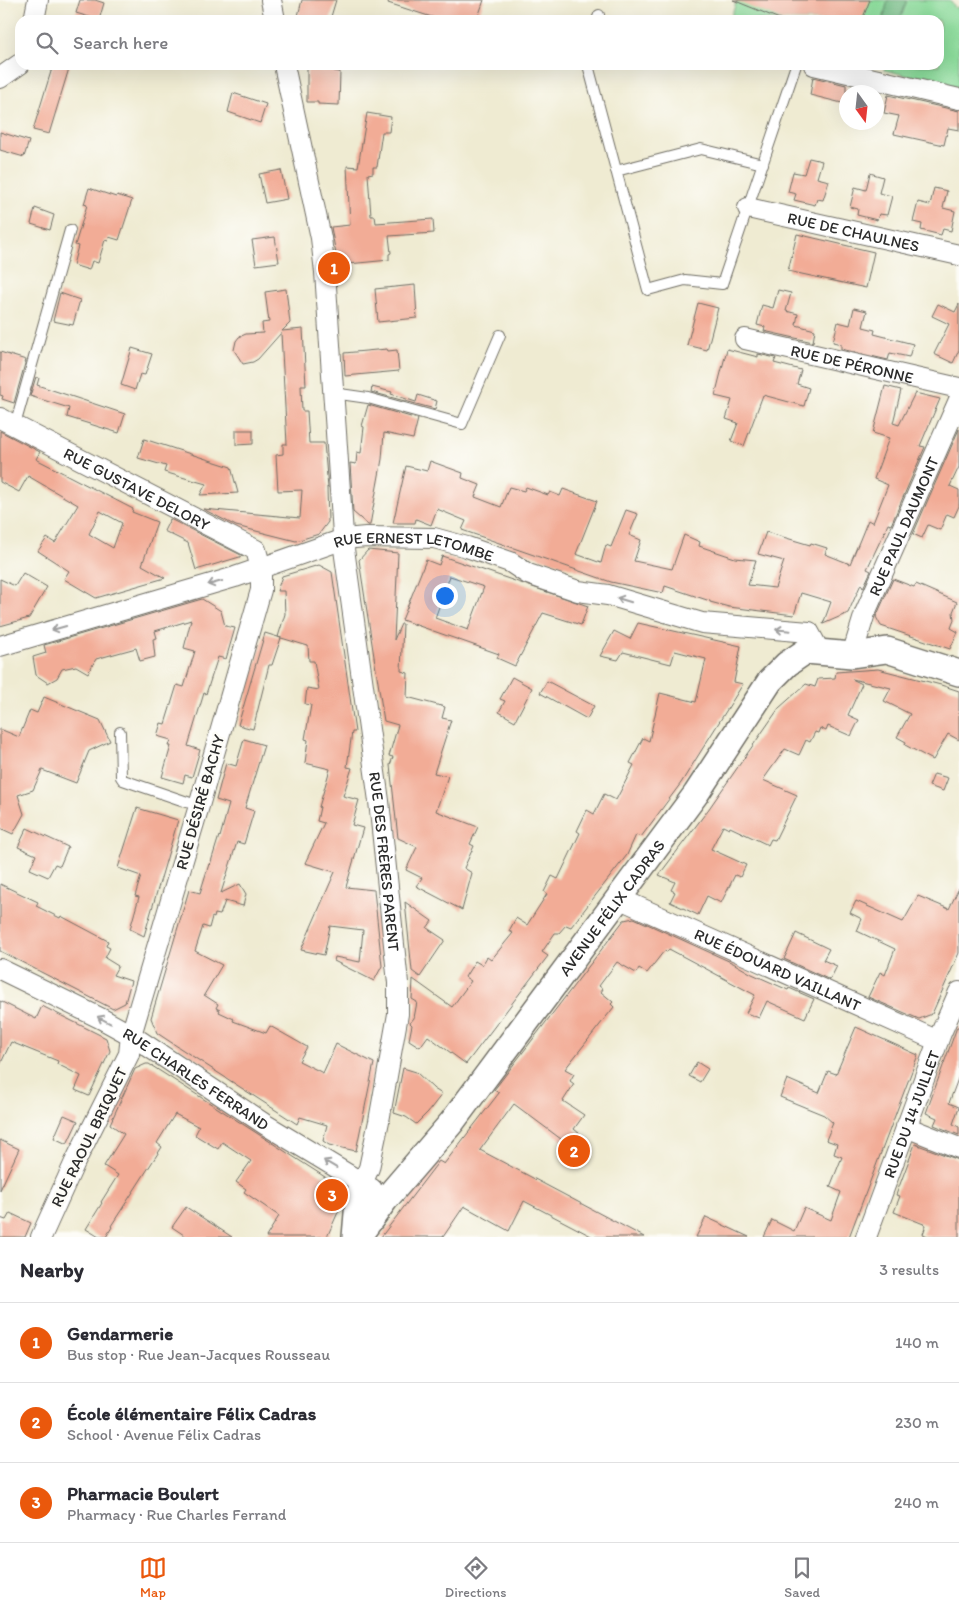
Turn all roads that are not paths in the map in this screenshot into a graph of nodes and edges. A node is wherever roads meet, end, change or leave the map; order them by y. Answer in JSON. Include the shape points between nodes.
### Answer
{"nodes":[{"id":1,"x":38,"y":0,"type":"edge"},
{"id":2,"x":271,"y":0,"type":"edge"},
{"id":3,"x":35,"y":15,"type":"edge"},
{"id":4,"x":274,"y":15,"type":"edge"},
{"id":5,"x":15,"y":68,"type":"edge"},
{"id":6,"x":285,"y":70,"type":"edge"},
{"id":7,"x":589,"y":70,"type":"edge"},
{"id":8,"x":794,"y":70,"type":"edge"},
{"id":9,"x":832,"y":70,"type":"edge"},
{"id":10,"x":0,"y":78,"type":"edge"},
{"id":11,"x":959,"y":99,"type":"edge"},
{"id":12,"x":763,"y":164,"type":"junction"},
{"id":13,"x":616,"y":171,"type":"junction"},
{"id":14,"x":748,"y":208,"type":"junction"},
{"id":15,"x":70,"y":230,"type":"dead end"},
{"id":16,"x":959,"y":255,"type":"edge"},
{"id":17,"x":500,"y":335,"type":"dead end"},
{"id":18,"x":745,"y":338,"type":"dead end"},
{"id":19,"x":959,"y":388,"type":"edge"},
{"id":20,"x":334,"y":393,"type":"junction"},
{"id":21,"x":959,"y":400,"type":"edge"},
{"id":22,"x":7,"y":421,"type":"edge"},
{"id":23,"x":344,"y":539,"type":"junction"},
{"id":24,"x":261,"y":568,"type":"junction"},
{"id":25,"x":0,"y":646,"type":"edge"},
{"id":26,"x":820,"y":652,"type":"junction"},
{"id":27,"x":852,"y":655,"type":"junction"},
{"id":28,"x":959,"y":673,"type":"edge"},
{"id":29,"x":120,"y":732,"type":"dead end"},
{"id":30,"x":199,"y":806,"type":"junction"},
{"id":31,"x":618,"y":898,"type":"junction"},
{"id":32,"x":0,"y":969,"type":"edge"},
{"id":33,"x":959,"y":992,"type":"edge"},
{"id":34,"x":131,"y":1036,"type":"junction"},
{"id":35,"x":938,"y":1040,"type":"junction"},
{"id":36,"x":906,"y":1126,"type":"junction"},
{"id":37,"x":959,"y":1148,"type":"edge"},
{"id":38,"x":362,"y":1182,"type":"junction"},
{"id":39,"x":385,"y":1200,"type":"junction"},
{"id":40,"x":41,"y":1237,"type":"edge"},
{"id":41,"x":357,"y":1237,"type":"edge"},
{"id":42,"x":866,"y":1237,"type":"edge"}],
"edges":[{"from":1,"to":3,"type":"street"},
{"from":2,"to":4,"type":"street"},
{"from":5,"to":10,"type":"street"},
{"from":6,"to":20,"type":"street","name":"RUE DES FRÈRES PARENT","via":[[321,238]]},
{"from":7,"to":13,"type":"lane"},
{"from":8,"to":12,"type":"lane"},
{"from":9,"to":11,"type":"street"},
{"from":12,"to":13,"type":"lane","via":[[701,149]]},
{"from":12,"to":14,"type":"lane"},
{"from":13,"to":14,"type":"lane","via":[[648,290],[685,280],[722,284]]},
{"from":14,"to":16,"type":"street","name":"RUE DE CHAULNES"},
{"from":15,"to":22,"type":"lane"},
{"from":17,"to":20,"type":"lane","via":[[462,424],[368,398]]},
{"from":18,"to":19,"type":"street","name":"RUE DE PÉRONNE"},
{"from":20,"to":23,"type":"street","name":"RUE DES FRÈRES PARENT"},
{"from":21,"to":27,"type":"street","name":"RUE PAUL DAUMONT","via":[[865,613]]},
{"from":22,"to":24,"type":"street","name":"RUE GUSTAVE DELORY","via":[[256,550]]},
{"from":23,"to":24,"type":"street","name":"RUE ERNEST LETOMBE"},
{"from":26,"to":23,"type":"street","name":"RUE ERNEST LETOMBE","one_way":true,"via":[[809,632],[702,623],[608,595],[578,591],[528,574],[510,562],[434,538]]},
{"from":23,"to":38,"type":"street","name":"RUE DES FRÈRES PARENT","via":[[379,801],[398,983],[398,1014],[369,1168]]},
{"from":24,"to":25,"type":"street","name":"RUE ERNEST LETOMBE","one_way":true},
{"from":24,"to":30,"type":"street","name":"RUE DÉSIRÉ BACHY","via":[[261,590]]},
{"from":26,"to":27,"type":"street","name":"AVENUE FÉLIX CADRAS"},
{"from":26,"to":31,"type":"street","name":"AVENUE FÉLIX CADRAS","via":[[806,651],[770,681],[696,794]]},
{"from":27,"to":28,"type":"street","name":"AVENUE FÉLIX CADRAS","via":[[887,650]]},
{"from":29,"to":30,"type":"lane","via":[[123,780]]},
{"from":30,"to":34,"type":"street","name":"RUE DÉSIRÉ BACHY"},
{"from":31,"to":35,"type":"street","name":"RUE ÉDOUARD VAILLANT"},
{"from":31,"to":39,"type":"street","name":"AVENUE FÉLIX CADRAS","via":[[452,1122]]},
{"from":34,"to":32,"type":"street","name":"RUE CHARLES FERRAND","one_way":true},
{"from":33,"to":35,"type":"street","name":"RUE DU 14 JUILLET"},
{"from":38,"to":34,"type":"street","name":"RUE CHARLES FERRAND","one_way":true,"via":[[266,1125]]},
{"from":34,"to":40,"type":"street","name":"RUE RAOUL BRIQUET","via":[[129,1054]]},
{"from":35,"to":36,"type":"street","name":"RUE DU 14 JUILLET"},
{"from":36,"to":37,"type":"street"},
{"from":36,"to":42,"type":"street","name":"RUE DU 14 JUILLET"},
{"from":38,"to":39,"type":"street","name":"RUE CHARLES FERRAND"},
{"from":38,"to":41,"type":"street"},
{"from":39,"to":41,"type":"street","name":"AVENUE FÉLIX CADRAS"}]}
